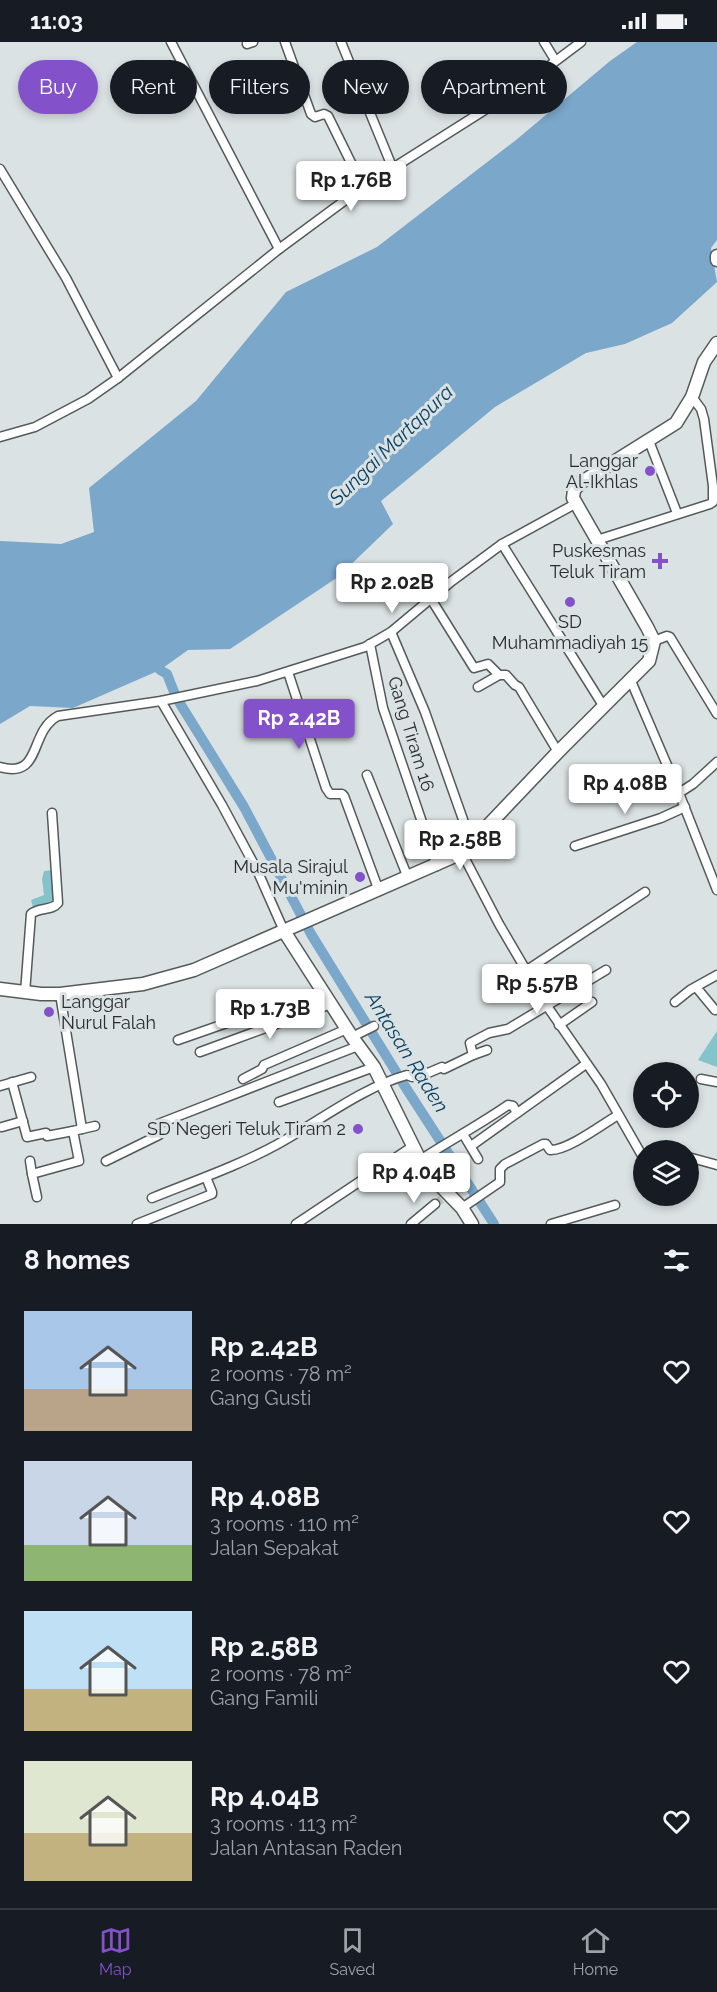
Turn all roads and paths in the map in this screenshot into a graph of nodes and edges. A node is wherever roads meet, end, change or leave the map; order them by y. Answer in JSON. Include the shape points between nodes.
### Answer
{"nodes":[{"id":1,"x":171,"y":42,"type":"edge"},
{"id":2,"x":285,"y":42,"type":"edge"},
{"id":3,"x":341,"y":42,"type":"edge"},
{"id":4,"x":544,"y":42,"type":"edge"},
{"id":5,"x":581,"y":42,"type":"edge"},
{"id":6,"x":555,"y":60,"type":"joint"},
{"id":7,"x":478,"y":114,"type":"edge"},
{"id":8,"x":0,"y":169,"type":"edge"},
{"id":9,"x":393,"y":169,"type":"junction"},
{"id":10,"x":363,"y":187,"type":"junction"},
{"id":11,"x":279,"y":249,"type":"junction"},
{"id":12,"x":717,"y":256,"type":"edge"},
{"id":13,"x":717,"y":260,"type":"edge"},
{"id":14,"x":717,"y":343,"type":"edge"},
{"id":15,"x":118,"y":378,"type":"junction"},
{"id":16,"x":692,"y":397,"type":"junction"},
{"id":17,"x":0,"y":437,"type":"edge"},
{"id":18,"x":649,"y":441,"type":"junction"},
{"id":19,"x":575,"y":504,"type":"junction"},
{"id":20,"x":678,"y":513,"type":"junction"},
{"id":21,"x":597,"y":540,"type":"junction"},
{"id":22,"x":502,"y":544,"type":"junction"},
{"id":23,"x":431,"y":599,"type":"junction"},
{"id":24,"x":391,"y":632,"type":"junction"},
{"id":25,"x":654,"y":641,"type":"junction"},
{"id":26,"x":370,"y":644,"type":"junction"},
{"id":27,"x":288,"y":672,"type":"junction"},
{"id":28,"x":499,"y":675,"type":"junction"},
{"id":29,"x":631,"y":681,"type":"junction"},
{"id":30,"x":478,"y":687,"type":"dead end"},
{"id":31,"x":164,"y":701,"type":"junction"},
{"id":32,"x":604,"y":707,"type":"junction"},
{"id":33,"x":717,"y":714,"type":"edge"},
{"id":34,"x":558,"y":752,"type":"junction"},
{"id":35,"x":717,"y":762,"type":"edge"},
{"id":36,"x":0,"y":767,"type":"edge"},
{"id":37,"x":367,"y":775,"type":"dead end"},
{"id":38,"x":679,"y":793,"type":"junction"},
{"id":39,"x":685,"y":807,"type":"junction"},
{"id":40,"x":52,"y":813,"type":"dead end"},
{"id":41,"x":472,"y":845,"type":"junction"},
{"id":42,"x":575,"y":846,"type":"dead end"},
{"id":43,"x":462,"y":854,"type":"junction"},
{"id":44,"x":437,"y":866,"type":"junction"},
{"id":45,"x":408,"y":878,"type":"junction"},
{"id":46,"x":717,"y":890,"type":"edge"},
{"id":47,"x":379,"y":891,"type":"junction"},
{"id":48,"x":645,"y":892,"type":"dead end"},
{"id":49,"x":284,"y":931,"type":"junction"},
{"id":50,"x":527,"y":970,"type":"junction"},
{"id":51,"x":606,"y":970,"type":"dead end"},
{"id":52,"x":717,"y":975,"type":"edge"},
{"id":53,"x":696,"y":987,"type":"junction"},
{"id":54,"x":0,"y":989,"type":"edge"},
{"id":55,"x":25,"y":993,"type":"junction"},
{"id":56,"x":60,"y":994,"type":"junction"},
{"id":57,"x":592,"y":1002,"type":"dead end"},
{"id":58,"x":675,"y":1002,"type":"dead end"},
{"id":59,"x":331,"y":1004,"type":"junction"},
{"id":60,"x":547,"y":1006,"type":"junction"},
{"id":61,"x":716,"y":1010,"type":"edge"},
{"id":62,"x":281,"y":1022,"type":"junction"},
{"id":63,"x":559,"y":1025,"type":"junction"},
{"id":64,"x":372,"y":1027,"type":"dead end"},
{"id":65,"x":353,"y":1037,"type":"junction"},
{"id":66,"x":178,"y":1040,"type":"dead end"},
{"id":67,"x":487,"y":1050,"type":"dead end"},
{"id":68,"x":200,"y":1052,"type":"dead end"},
{"id":69,"x":473,"y":1055,"type":"junction"},
{"id":70,"x":586,"y":1064,"type":"junction"},
{"id":71,"x":374,"y":1067,"type":"junction"},
{"id":72,"x":31,"y":1077,"type":"dead end"},
{"id":73,"x":243,"y":1079,"type":"dead end"},
{"id":74,"x":701,"y":1079,"type":"dead end"},
{"id":75,"x":12,"y":1082,"type":"junction"},
{"id":76,"x":717,"y":1082,"type":"edge"},
{"id":77,"x":384,"y":1084,"type":"junction"},
{"id":78,"x":0,"y":1086,"type":"edge"},
{"id":79,"x":279,"y":1102,"type":"dead end"},
{"id":80,"x":517,"y":1113,"type":"junction"},
{"id":81,"x":618,"y":1114,"type":"junction"},
{"id":82,"x":23,"y":1121,"type":"junction"},
{"id":83,"x":95,"y":1126,"type":"dead end"},
{"id":84,"x":2,"y":1127,"type":"dead end"},
{"id":85,"x":77,"y":1130,"type":"junction"},
{"id":86,"x":463,"y":1134,"type":"junction"},
{"id":87,"x":633,"y":1142,"type":"edge"},
{"id":88,"x":412,"y":1146,"type":"junction"},
{"id":89,"x":471,"y":1146,"type":"junction"},
{"id":90,"x":421,"y":1158,"type":"junction"},
{"id":91,"x":478,"y":1158,"type":"dead end"},
{"id":92,"x":699,"y":1160,"type":"edge"},
{"id":93,"x":30,"y":1161,"type":"dead end"},
{"id":94,"x":106,"y":1161,"type":"dead end"},
{"id":95,"x":717,"y":1165,"type":"edge"},
{"id":96,"x":32,"y":1174,"type":"junction"},
{"id":97,"x":206,"y":1177,"type":"junction"},
{"id":98,"x":37,"y":1197,"type":"dead end"},
{"id":99,"x":152,"y":1198,"type":"dead end"},
{"id":100,"x":435,"y":1204,"type":"tunnel mouth"},
{"id":101,"x":615,"y":1204,"type":"dead end"},
{"id":102,"x":463,"y":1207,"type":"junction"},
{"id":103,"x":470,"y":1223,"type":"edge"},
{"id":104,"x":137,"y":1224,"type":"edge"},
{"id":105,"x":296,"y":1224,"type":"edge"},
{"id":106,"x":411,"y":1224,"type":"edge"},
{"id":107,"x":551,"y":1224,"type":"edge"}],
"edges":[{"from":1,"to":11,"type":"street"},
{"from":2,"to":10,"type":"street","via":[[311,114],[328,116]]},
{"from":3,"to":9,"type":"street"},
{"from":4,"to":6,"type":"street"},
{"from":5,"to":6,"type":"street"},
{"from":7,"to":9,"type":"street"},
{"from":8,"to":15,"type":"street","via":[[66,278]]},
{"from":9,"to":10,"type":"street"},
{"from":10,"to":11,"type":"street"},
{"from":11,"to":15,"type":"street"},
{"from":12,"to":13,"type":"street"},
{"from":14,"to":16,"type":"street","via":[[704,362]]},
{"from":15,"to":17,"type":"street","via":[[60,415]]},
{"from":16,"to":18,"type":"street","via":[[676,423]]},
{"from":16,"to":20,"type":"street","via":[[704,419],[713,502]]},
{"from":18,"to":19,"type":"street","via":[[580,483],[574,490]]},
{"from":18,"to":20,"type":"street"},
{"from":19,"to":21,"type":"street"},
{"from":19,"to":22,"type":"street"},
{"from":20,"to":21,"type":"street"},
{"from":21,"to":25,"type":"street"},
{"from":22,"to":23,"type":"street"},
{"from":22,"to":32,"type":"street"},
{"from":23,"to":24,"type":"street"},
{"from":23,"to":28,"type":"street","via":[[474,668],[488,664]]},
{"from":24,"to":26,"type":"street"},
{"from":24,"to":41,"type":"street","via":[[425,712]]},
{"from":25,"to":29,"type":"street","via":[[649,661]]},
{"from":25,"to":33,"type":"street","via":[[670,637]]},
{"from":26,"to":27,"type":"street"},
{"from":26,"to":44,"type":"street","name":"Gang Tiram 16","via":[[383,708]]},
{"from":27,"to":31,"type":"street"},
{"from":27,"to":47,"type":"street","via":[[326,788],[330,794],[344,796]]},
{"from":28,"to":30,"type":"street"},
{"from":28,"to":34,"type":"street","via":[[506,675],[519,687]]},
{"from":29,"to":32,"type":"street"},
{"from":29,"to":38,"type":"street"},
{"from":31,"to":36,"type":"street","via":[[58,716],[44,728],[27,764],[11,770]]},
{"from":31,"to":49,"type":"street","via":[[257,870]]},
{"from":32,"to":34,"type":"street"},
{"from":34,"to":41,"type":"street"},
{"from":35,"to":38,"type":"street"},
{"from":37,"to":45,"type":"street"},
{"from":38,"to":39,"type":"street"},
{"from":39,"to":42,"type":"street"},
{"from":39,"to":46,"type":"street"},
{"from":40,"to":55,"type":"street","via":[[58,903],[31,915]]},
{"from":41,"to":43,"type":"street"},
{"from":43,"to":44,"type":"street"},
{"from":43,"to":50,"type":"street"},
{"from":44,"to":45,"type":"street"},
{"from":45,"to":47,"type":"street"},
{"from":47,"to":49,"type":"street"},
{"from":48,"to":50,"type":"street"},
{"from":49,"to":56,"type":"street","via":[[194,970],[143,984]]},
{"from":49,"to":59,"type":"street"},
{"from":50,"to":60,"type":"street"},
{"from":51,"to":60,"type":"street"},
{"from":52,"to":53,"type":"street"},
{"from":53,"to":58,"type":"street"},
{"from":53,"to":61,"type":"street"},
{"from":54,"to":55,"type":"street"},
{"from":55,"to":56,"type":"street"},
{"from":56,"to":85,"type":"street"},
{"from":57,"to":63,"type":"street"},
{"from":59,"to":62,"type":"street"},
{"from":59,"to":65,"type":"street"},
{"from":60,"to":63,"type":"street"},
{"from":60,"to":69,"type":"street","via":[[508,1029],[470,1043]]},
{"from":62,"to":66,"type":"street","via":[[273,1010]]},
{"from":62,"to":68,"type":"street"},
{"from":63,"to":70,"type":"street"},
{"from":64,"to":65,"type":"street"},
{"from":65,"to":71,"type":"street"},
{"from":65,"to":73,"type":"street","via":[[264,1065]]},
{"from":65,"to":94,"type":"street","via":[[158,1124],[159,1135]]},
{"from":67,"to":69,"type":"street"},
{"from":69,"to":77,"type":"street","via":[[444,1069],[422,1071]]},
{"from":70,"to":80,"type":"street"},
{"from":70,"to":81,"type":"street"},
{"from":71,"to":77,"type":"street"},
{"from":71,"to":79,"type":"street"},
{"from":72,"to":75,"type":"street"},
{"from":74,"to":76,"type":"street"},
{"from":75,"to":78,"type":"street"},
{"from":75,"to":82,"type":"street"},
{"from":77,"to":88,"type":"street"},
{"from":77,"to":97,"type":"street","via":[[265,1150]]},
{"from":80,"to":86,"type":"street","via":[[509,1104]]},
{"from":80,"to":89,"type":"street"},
{"from":81,"to":87,"type":"street"},
{"from":81,"to":102,"type":"street","via":[[558,1149],[550,1150],[543,1143],[505,1164],[500,1169],[500,1182]]},
{"from":82,"to":84,"type":"street"},
{"from":82,"to":85,"type":"street","via":[[27,1137]]},
{"from":83,"to":85,"type":"street"},
{"from":85,"to":96,"type":"street","via":[[79,1161]]},
{"from":86,"to":89,"type":"street"},
{"from":86,"to":90,"type":"street"},
{"from":88,"to":90,"type":"street"},
{"from":88,"to":105,"type":"street"},
{"from":89,"to":91,"type":"street"},
{"from":90,"to":102,"type":"street","via":[[447,1196]]},
{"from":92,"to":95,"type":"street"},
{"from":93,"to":96,"type":"street"},
{"from":96,"to":98,"type":"street"},
{"from":97,"to":99,"type":"street"},
{"from":97,"to":104,"type":"street","via":[[212,1194]]},
{"from":100,"to":106,"type":"street"},
{"from":101,"to":107,"type":"street"},
{"from":102,"to":103,"type":"street"}]}
